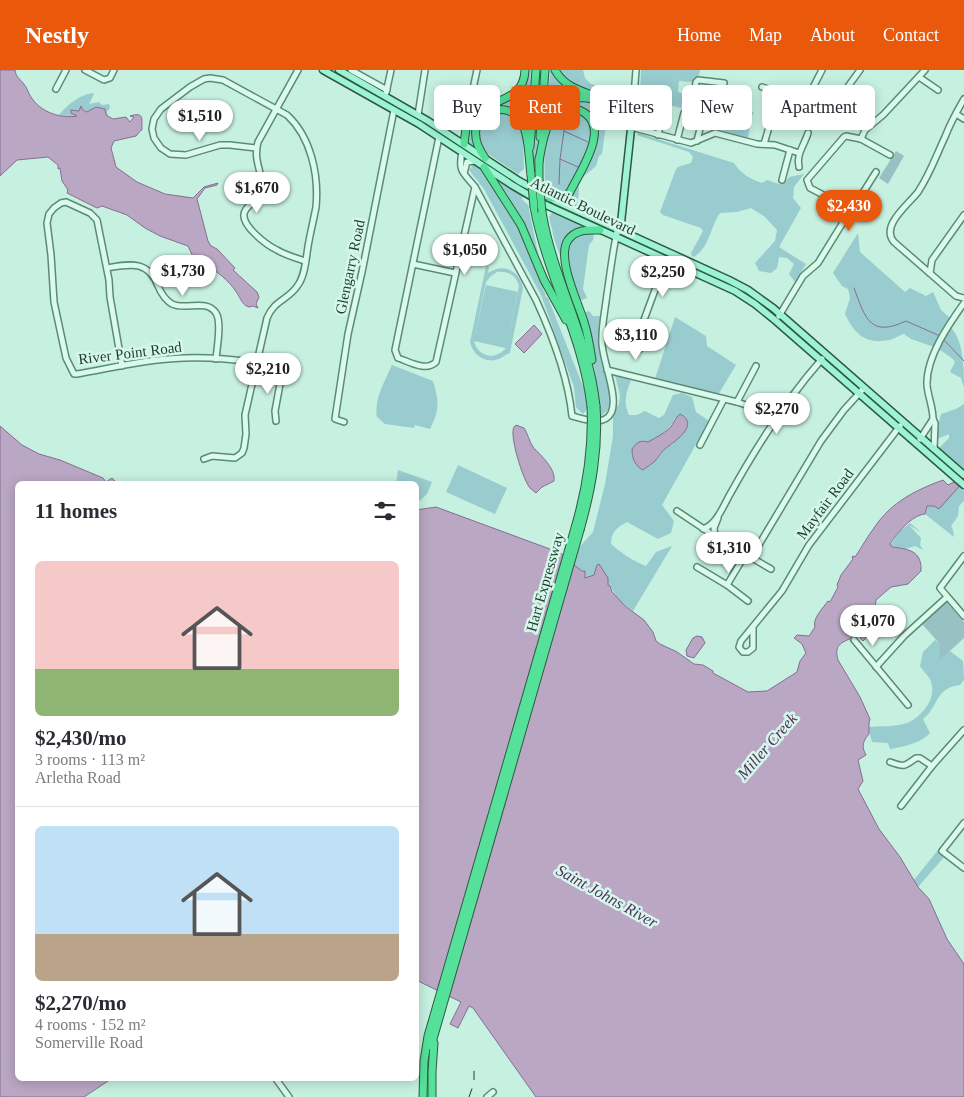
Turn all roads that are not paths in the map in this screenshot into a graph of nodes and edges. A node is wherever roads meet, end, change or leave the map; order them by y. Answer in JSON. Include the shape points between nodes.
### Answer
{"nodes":[{"id":1,"x":66,"y":70,"type":"edge"},
{"id":2,"x":85,"y":70,"type":"edge"},
{"id":3,"x":114,"y":70,"type":"edge"},
{"id":4,"x":298,"y":70,"type":"edge"},
{"id":5,"x":323,"y":70,"type":"edge"},
{"id":6,"x":340,"y":70,"type":"edge"},
{"id":7,"x":351,"y":70,"type":"edge"},
{"id":8,"x":391,"y":70,"type":"edge"},
{"id":9,"x":425,"y":70,"type":"edge"},
{"id":10,"x":477,"y":70,"type":"edge"},
{"id":11,"x":525,"y":70,"type":"edge"},
{"id":12,"x":536,"y":70,"type":"edge"},
{"id":13,"x":544,"y":70,"type":"edge"},
{"id":14,"x":555,"y":70,"type":"edge"},
{"id":15,"x":636,"y":70,"type":"edge"},
{"id":16,"x":822,"y":70,"type":"edge"},
{"id":17,"x":860,"y":70,"type":"edge"},
{"id":18,"x":925,"y":70,"type":"edge"},
{"id":19,"x":919,"y":77,"type":"junction"},
{"id":20,"x":724,"y":83,"type":"dead end"},
{"id":21,"x":474,"y":85,"type":"edge"},
{"id":22,"x":635,"y":85,"type":"edge"},
{"id":23,"x":697,"y":85,"type":"edge"},
{"id":24,"x":814,"y":85,"type":"edge"},
{"id":25,"x":849,"y":85,"type":"edge"},
{"id":26,"x":56,"y":89,"type":"dead end"},
{"id":27,"x":938,"y":90,"type":"dead end"},
{"id":28,"x":386,"y":93,"type":"junction"},
{"id":29,"x":590,"y":95,"type":"edge"},
{"id":30,"x":964,"y":99,"type":"edge"},
{"id":31,"x":500,"y":100,"type":"edge"},
{"id":32,"x":276,"y":109,"type":"junction"},
{"id":33,"x":394,"y":110,"type":"junction"},
{"id":34,"x":580,"y":111,"type":"edge"},
{"id":35,"x":956,"y":114,"type":"junction"},
{"id":36,"x":418,"y":115,"type":"junction"},
{"id":37,"x":964,"y":119,"type":"edge"},
{"id":38,"x":682,"y":120,"type":"edge"},
{"id":39,"x":466,"y":130,"type":"edge"},
{"id":40,"x":545,"y":130,"type":"edge"},
{"id":41,"x":631,"y":130,"type":"edge"},
{"id":42,"x":641,"y":130,"type":"edge"},
{"id":43,"x":659,"y":130,"type":"edge"},
{"id":44,"x":700,"y":130,"type":"edge"},
{"id":45,"x":768,"y":130,"type":"edge"},
{"id":46,"x":808,"y":133,"type":"dead end"},
{"id":47,"x":658,"y":135,"type":"junction"},
{"id":48,"x":439,"y":137,"type":"junction"},
{"id":49,"x":861,"y":139,"type":"junction"},
{"id":50,"x":677,"y":140,"type":"junction"},
{"id":51,"x":697,"y":141,"type":"junction"},
{"id":52,"x":464,"y":144,"type":"junction"},
{"id":53,"x":764,"y":144,"type":"junction"},
{"id":54,"x":256,"y":148,"type":"junction"},
{"id":55,"x":790,"y":150,"type":"junction"},
{"id":56,"x":462,"y":152,"type":"junction"},
{"id":57,"x":799,"y":153,"type":"junction"},
{"id":58,"x":890,"y":155,"type":"dead end"},
{"id":59,"x":484,"y":158,"type":"junction"},
{"id":60,"x":475,"y":161,"type":"junction"},
{"id":61,"x":538,"y":162,"type":"junction"},
{"id":62,"x":484,"y":167,"type":"junction"},
{"id":63,"x":799,"y":167,"type":"dead end"},
{"id":64,"x":876,"y":172,"type":"dead end"},
{"id":65,"x":464,"y":174,"type":"junction"},
{"id":66,"x":531,"y":175,"type":"junction"},
{"id":67,"x":782,"y":180,"type":"dead end"},
{"id":68,"x":475,"y":186,"type":"junction"},
{"id":69,"x":550,"y":198,"type":"junction"},
{"id":70,"x":964,"y":215,"type":"edge"},
{"id":71,"x":842,"y":220,"type":"junction"},
{"id":72,"x":600,"y":230,"type":"junction"},
{"id":73,"x":619,"y":230,"type":"junction"},
{"id":74,"x":616,"y":237,"type":"junction"},
{"id":75,"x":673,"y":254,"type":"junction"},
{"id":76,"x":932,"y":260,"type":"junction"},
{"id":77,"x":305,"y":261,"type":"junction"},
{"id":78,"x":670,"y":262,"type":"junction"},
{"id":79,"x":413,"y":264,"type":"junction"},
{"id":80,"x":920,"y":264,"type":"junction"},
{"id":81,"x":107,"y":268,"type":"junction"},
{"id":82,"x":455,"y":273,"type":"junction"},
{"id":83,"x":930,"y":273,"type":"junction"},
{"id":84,"x":956,"y":296,"type":"junction"},
{"id":85,"x":964,"y":298,"type":"edge"},
{"id":86,"x":964,"y":303,"type":"edge"},
{"id":87,"x":959,"y":310,"type":"junction"},
{"id":88,"x":780,"y":315,"type":"junction"},
{"id":89,"x":776,"y":321,"type":"junction"},
{"id":90,"x":638,"y":337,"type":"dead end"},
{"id":91,"x":578,"y":344,"type":"junction"},
{"id":92,"x":826,"y":354,"type":"junction"},
{"id":93,"x":216,"y":359,"type":"junction"},
{"id":94,"x":820,"y":360,"type":"junction"},
{"id":95,"x":258,"y":363,"type":"junction"},
{"id":96,"x":122,"y":366,"type":"junction"},
{"id":97,"x":756,"y":366,"type":"dead end"},
{"id":98,"x":607,"y":370,"type":"junction"},
{"id":99,"x":594,"y":388,"type":"junction"},
{"id":100,"x":864,"y":388,"type":"junction"},
{"id":101,"x":859,"y":394,"type":"junction"},
{"id":102,"x":724,"y":400,"type":"junction"},
{"id":103,"x":737,"y":402,"type":"junction"},
{"id":104,"x":593,"y":406,"type":"junction"},
{"id":105,"x":775,"y":419,"type":"junction"},
{"id":106,"x":933,"y":419,"type":"junction"},
{"id":107,"x":276,"y":421,"type":"dead end"},
{"id":108,"x":344,"y":422,"type":"dead end"},
{"id":109,"x":903,"y":422,"type":"junction"},
{"id":110,"x":898,"y":428,"type":"junction"},
{"id":111,"x":921,"y":438,"type":"junction"},
{"id":112,"x":916,"y":444,"type":"junction"},
{"id":113,"x":700,"y":445,"type":"dead end"},
{"id":114,"x":934,"y":449,"type":"junction"},
{"id":115,"x":204,"y":459,"type":"dead end"},
{"id":116,"x":963,"y":474,"type":"edge"},
{"id":117,"x":964,"y":485,"type":"edge"},
{"id":118,"x":677,"y":511,"type":"dead end"},
{"id":119,"x":721,"y":511,"type":"junction"},
{"id":120,"x":703,"y":529,"type":"junction"},
{"id":121,"x":715,"y":537,"type":"junction"},
{"id":122,"x":964,"y":556,"type":"edge"},
{"id":123,"x":748,"y":557,"type":"junction"},
{"id":124,"x":697,"y":567,"type":"dead end"},
{"id":125,"x":771,"y":570,"type":"dead end"},
{"id":126,"x":727,"y":585,"type":"junction"},
{"id":127,"x":947,"y":597,"type":"junction"},
{"id":128,"x":748,"y":601,"type":"dead end"},
{"id":129,"x":964,"y":616,"type":"edge"},
{"id":130,"x":753,"y":627,"type":"junction"},
{"id":131,"x":854,"y":640,"type":"dead end"},
{"id":132,"x":876,"y":667,"type":"junction"},
{"id":133,"x":908,"y":704,"type":"dead end"},
{"id":134,"x":964,"y":730,"type":"edge"},
{"id":135,"x":890,"y":762,"type":"dead end"},
{"id":136,"x":932,"y":766,"type":"junction"},
{"id":137,"x":901,"y":806,"type":"dead end"},
{"id":138,"x":964,"y":823,"type":"edge"},
{"id":139,"x":964,"y":868,"type":"edge"},
{"id":140,"x":437,"y":1026,"type":"junction"},
{"id":141,"x":278,"y":1081,"type":"edge"},
{"id":142,"x":493,"y":1092,"type":"dead end"},
{"id":143,"x":290,"y":1097,"type":"edge"},
{"id":144,"x":423,"y":1097,"type":"edge"},
{"id":145,"x":427,"y":1097,"type":"edge"},
{"id":146,"x":432,"y":1097,"type":"edge"},
{"id":147,"x":487,"y":1097,"type":"edge"}],
"edges":[{"from":1,"to":26,"type":"street"},
{"from":2,"to":3,"type":"street","via":[[104,80],[110,78]]},
{"from":4,"to":32,"type":"street"},
{"from":5,"to":33,"type":"main road","name":"Atlantic Boulevard"},
{"from":6,"to":28,"type":"main road","name":"Atlantic Boulevard"},
{"from":7,"to":28,"type":"street"},
{"from":8,"to":28,"type":"street"},
{"from":9,"to":36,"type":"street"},
{"from":10,"to":21,"type":"street"},
{"from":11,"to":31,"type":"highway","via":[[519,90]]},
{"from":12,"to":66,"type":"highway","name":"Hart Expressway"},
{"from":13,"to":61,"type":"highway","name":"Hart Expressway"},
{"from":14,"to":29,"type":"highway","via":[[569,86]]},
{"from":15,"to":22,"type":"street"},
{"from":16,"to":24,"type":"street"},
{"from":17,"to":25,"type":"street"},
{"from":18,"to":19,"type":"street"},
{"from":19,"to":27,"type":"street"},
{"from":19,"to":49,"type":"street","via":[[865,130]]},
{"from":20,"to":23,"type":"street","via":[[698,80]]},
{"from":28,"to":36,"type":"main road","name":"Atlantic Boulevard"},
{"from":30,"to":35,"type":"street"},
{"from":32,"to":54,"type":"street"},
{"from":32,"to":54,"type":"street","via":[[223,80],[210,78],[190,87],[158,111],[153,124],[154,138],[170,154],[186,156],[230,144]]},
{"from":32,"to":77,"type":"street","via":[[299,128],[312,160],[316,207]]},
{"from":33,"to":48,"type":"main road","name":"Atlantic Boulevard"},
{"from":33,"to":108,"type":"street","name":"Glengarry Road","via":[[348,334],[335,416],[336,420]]},
{"from":34,"to":69,"type":"highway","via":[[589,117],[595,128],[593,146],[570,192],[565,197]]},
{"from":35,"to":37,"type":"street"},
{"from":35,"to":80,"type":"street","via":[[927,178],[890,225],[889,233],[894,242]]},
{"from":36,"to":52,"type":"main road","name":"Atlantic Boulevard"},
{"from":38,"to":50,"type":"street"},
{"from":39,"to":52,"type":"highway"},
{"from":40,"to":61,"type":"highway"},
{"from":41,"to":73,"type":"main road"},
{"from":42,"to":47,"type":"street"},
{"from":43,"to":47,"type":"street"},
{"from":44,"to":51,"type":"street"},
{"from":45,"to":53,"type":"street"},
{"from":46,"to":57,"type":"street"},
{"from":47,"to":50,"type":"street"},
{"from":48,"to":56,"type":"main road","name":"Atlantic Boulevard"},
{"from":48,"to":79,"type":"street"},
{"from":49,"to":58,"type":"street"},
{"from":49,"to":71,"type":"street","via":[[844,137],[807,180],[810,188],[829,198]]},
{"from":50,"to":51,"type":"street","via":[[691,144]]},
{"from":51,"to":53,"type":"street","via":[[715,132]]},
{"from":52,"to":56,"type":"main road"},
{"from":52,"to":59,"type":"main road","name":"Atlantic Boulevard"},
{"from":53,"to":55,"type":"street"},
{"from":54,"to":77,"type":"street","via":[[261,193],[244,212],[245,221],[269,245]]},
{"from":55,"to":57,"type":"street"},
{"from":55,"to":67,"type":"street"},
{"from":56,"to":60,"type":"main road","name":"Atlantic Boulevard"},
{"from":56,"to":65,"type":"street","via":[[460,166]]},
{"from":57,"to":63,"type":"street"},
{"from":59,"to":66,"type":"highway","via":[[475,138],[478,122],[494,110],[510,112],[524,127]]},
{"from":59,"to":69,"type":"main road","name":"Atlantic Boulevard"},
{"from":60,"to":62,"type":"main road","name":"Atlantic Boulevard"},
{"from":60,"to":65,"type":"street","via":[[467,162]]},
{"from":61,"to":99,"type":"highway","name":"Hart Expressway","bridge":true,"via":[[542,212],[552,254],[583,342]]},
{"from":62,"to":72,"type":"main road","name":"Atlantic Boulevard","via":[[546,205]]},
{"from":62,"to":91,"type":"highway","via":[[521,224],[544,280]]},
{"from":64,"to":71,"type":"street","via":[[847,218]]},
{"from":65,"to":68,"type":"street"},
{"from":66,"to":91,"type":"highway","name":"Hart Expressway","bridge":true,"via":[[534,207],[545,252]]},
{"from":68,"to":82,"type":"street"},
{"from":68,"to":98,"type":"street","via":[[543,316],[567,381],[572,416],[594,421],[611,414],[613,400]]},
{"from":69,"to":73,"type":"main road","name":"Atlantic Boulevard"},
{"from":70,"to":76,"type":"street"},
{"from":71,"to":88,"type":"street","via":[[818,263],[802,276]]},
{"from":72,"to":74,"type":"main road","name":"Atlantic Boulevard"},
{"from":72,"to":99,"type":"highway","via":[[574,234],[566,244],[564,257],[588,337]]},
{"from":73,"to":74,"type":"main road"},
{"from":73,"to":75,"type":"main road","name":"Atlantic Boulevard"},
{"from":74,"to":78,"type":"main road","name":"Atlantic Boulevard"},
{"from":74,"to":98,"type":"street","via":[[602,334]]},
{"from":75,"to":78,"type":"street"},
{"from":75,"to":88,"type":"main road","name":"Atlantic Boulevard","via":[[735,283]]},
{"from":76,"to":80,"type":"street"},
{"from":76,"to":83,"type":"street"},
{"from":77,"to":95,"type":"street","via":[[298,285],[269,313]]},
{"from":78,"to":89,"type":"main road","name":"Atlantic Boulevard","via":[[739,294]]},
{"from":78,"to":90,"type":"street","via":[[655,290]]},
{"from":79,"to":82,"type":"street"},
{"from":79,"to":82,"type":"street","via":[[395,350],[398,358],[426,367],[436,362]]},
{"from":80,"to":83,"type":"street"},
{"from":81,"to":93,"type":"street","via":[[128,264],[140,266],[153,275],[171,303],[181,307],[201,305],[212,308],[218,319]]},
{"from":81,"to":96,"type":"street"},
{"from":81,"to":96,"type":"street","name":"River Point Road","via":[[97,220],[90,213],[66,202],[54,208],[47,223],[54,302],[66,358],[74,374]]},
{"from":83,"to":84,"type":"street"},
{"from":84,"to":85,"type":"street"},
{"from":84,"to":87,"type":"street"},
{"from":86,"to":87,"type":"street"},
{"from":87,"to":106,"type":"street","via":[[940,340],[929,371],[928,392]]},
{"from":88,"to":89,"type":"street"},
{"from":88,"to":92,"type":"main road","name":"Atlantic Boulevard"},
{"from":89,"to":94,"type":"main road","name":"Atlantic Boulevard"},
{"from":91,"to":104,"type":"highway","name":"Hart Expressway"},
{"from":92,"to":94,"type":"street"},
{"from":92,"to":100,"type":"main road","name":"Atlantic Boulevard"},
{"from":93,"to":95,"type":"street","name":"River Point Road"},
{"from":93,"to":96,"type":"street","name":"River Point Road","via":[[164,359]]},
{"from":94,"to":101,"type":"main road","name":"Atlantic Boulevard"},
{"from":94,"to":105,"type":"street"},
{"from":95,"to":107,"type":"street","name":"River Point Road","via":[[282,370]]},
{"from":95,"to":115,"type":"street","via":[[245,415],[242,453],[232,458],[212,456]]},
{"from":97,"to":103,"type":"street"},
{"from":98,"to":102,"type":"street"},
{"from":99,"to":104,"type":"highway","name":"Hart Expressway"},
{"from":100,"to":101,"type":"street"},
{"from":100,"to":109,"type":"main road","name":"Atlantic Boulevard"},
{"from":101,"to":110,"type":"main road","name":"Atlantic Boulevard"},
{"from":101,"to":123,"type":"street","via":[[821,441],[754,553]]},
{"from":102,"to":103,"type":"street"},
{"from":102,"to":113,"type":"street"},
{"from":103,"to":105,"type":"street"},
{"from":104,"to":140,"type":"highway","name":"Hart Expressway","bridge":true,"via":[[596,451],[588,499]]},
{"from":104,"to":144,"type":"highway","name":"Hart Expressway","bridge":true,"via":[[591,450],[582,501],[430,1030],[424,1061]]},
{"from":105,"to":119,"type":"street"},
{"from":106,"to":111,"type":"street"},
{"from":106,"to":114,"type":"street"},
{"from":109,"to":110,"type":"street","name":"Mayfair Road"},
{"from":109,"to":111,"type":"main road","name":"Atlantic Boulevard"},
{"from":110,"to":112,"type":"main road","name":"Atlantic Boulevard"},
{"from":110,"to":130,"type":"street","name":"Mayfair Road","via":[[809,545],[782,590]]},
{"from":111,"to":112,"type":"street"},
{"from":111,"to":114,"type":"main road","name":"Atlantic Boulevard"},
{"from":112,"to":117,"type":"main road","name":"Atlantic Boulevard"},
{"from":114,"to":116,"type":"main road","name":"Atlantic Boulevard"},
{"from":118,"to":120,"type":"street"},
{"from":119,"to":120,"type":"street"},
{"from":119,"to":121,"type":"street","via":[[714,528]]},
{"from":120,"to":121,"type":"street"},
{"from":121,"to":123,"type":"street"},
{"from":122,"to":127,"type":"street","via":[[940,588]]},
{"from":123,"to":125,"type":"street"},
{"from":123,"to":126,"type":"street","via":[[742,560]]},
{"from":124,"to":126,"type":"street"},
{"from":126,"to":128,"type":"street"},
{"from":127,"to":129,"type":"street"},
{"from":127,"to":132,"type":"street"},
{"from":130,"to":130,"type":"street","name":"Mayfair Road","via":[[753,648],[742,652],[739,644]]},
{"from":131,"to":132,"type":"street"},
{"from":132,"to":133,"type":"street"},
{"from":134,"to":136,"type":"street"},
{"from":135,"to":136,"type":"street","via":[[902,766],[920,758]]},
{"from":136,"to":137,"type":"street"},
{"from":138,"to":139,"type":"street","via":[[942,852]]},
{"from":140,"to":145,"type":"highway","via":[[429,1055]]},
{"from":140,"to":146,"type":"highway","via":[[432,1060]]},
{"from":141,"to":143,"type":"street"},
{"from":142,"to":147,"type":"street"}]}
